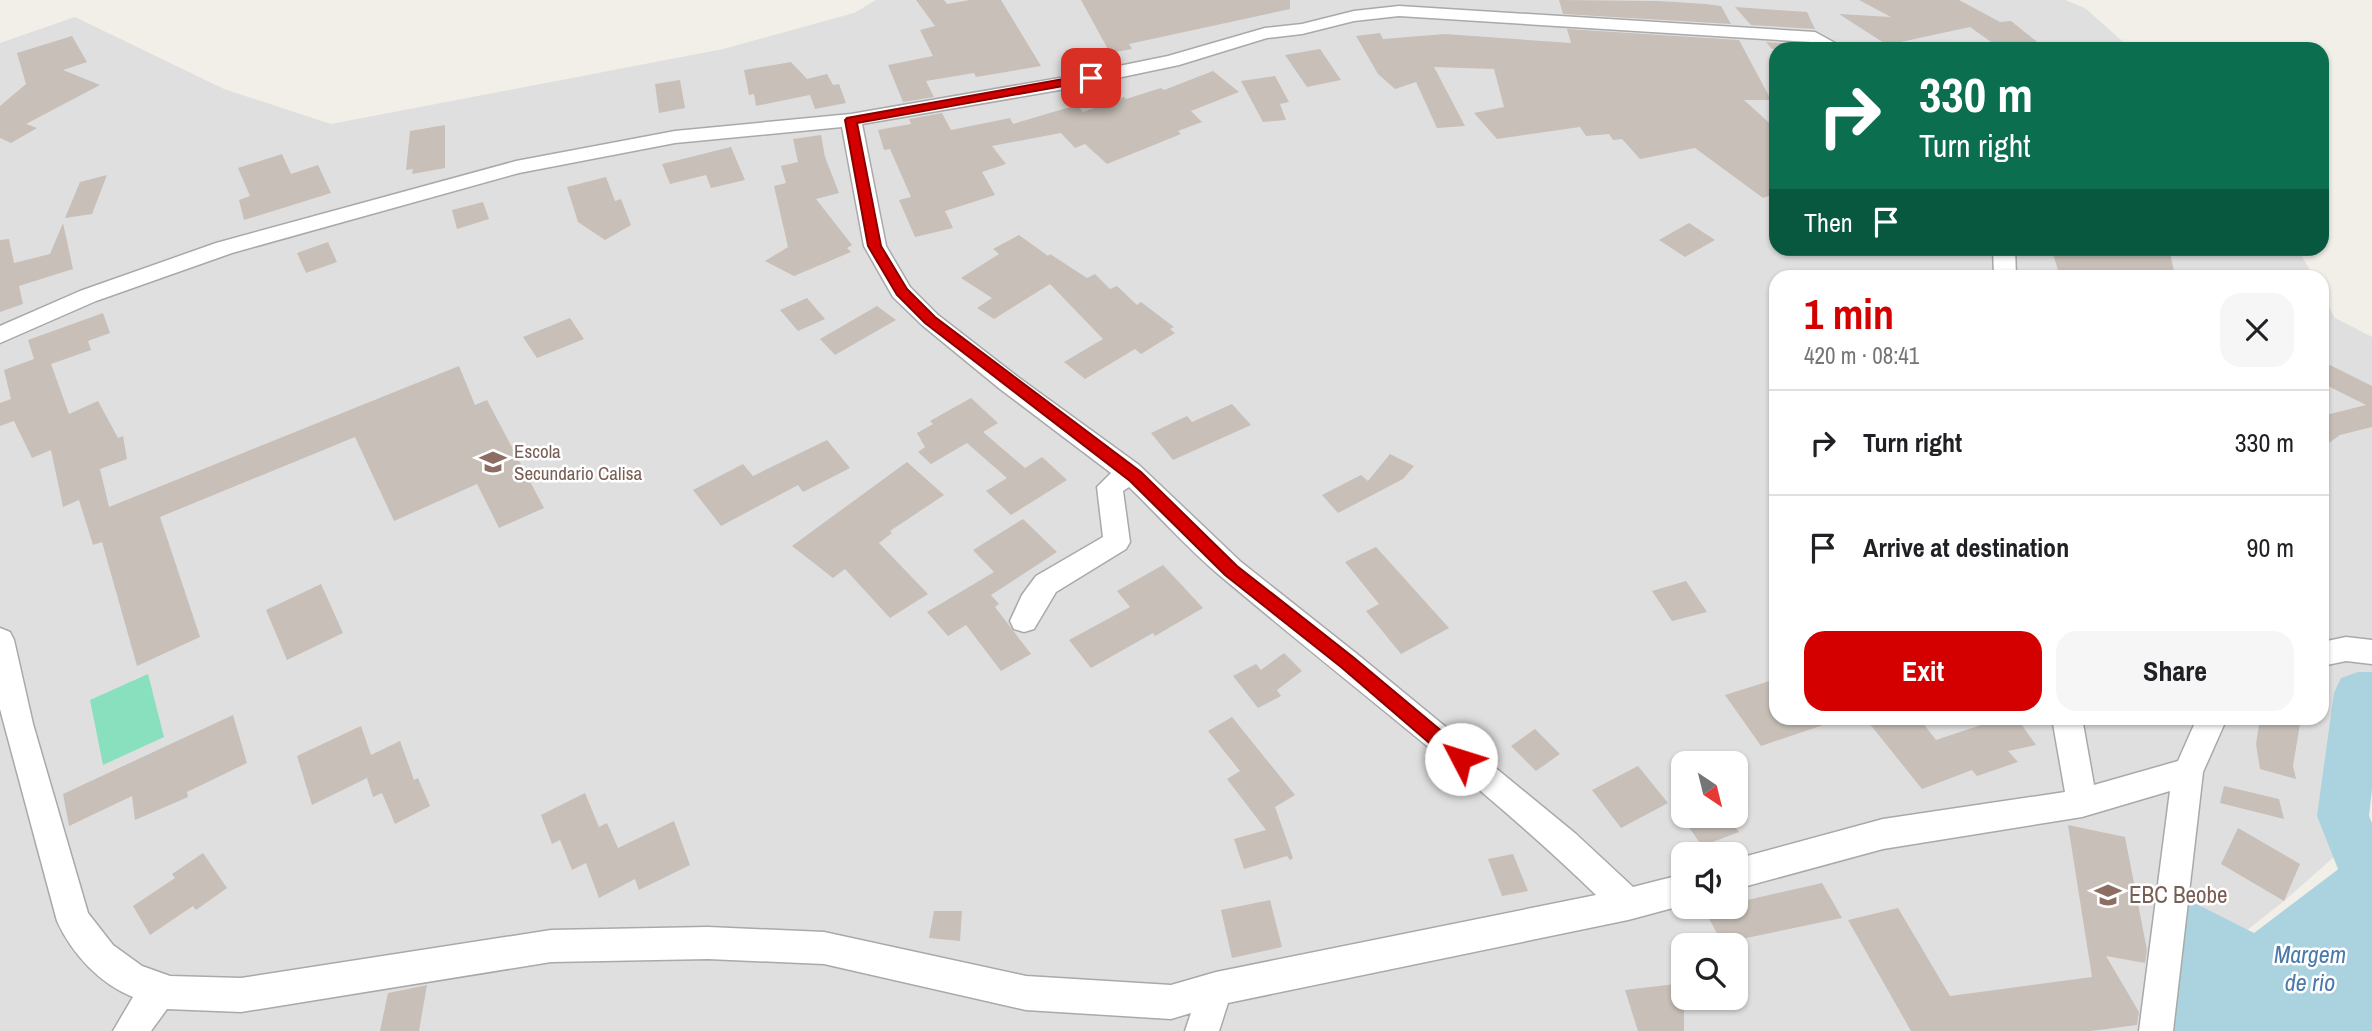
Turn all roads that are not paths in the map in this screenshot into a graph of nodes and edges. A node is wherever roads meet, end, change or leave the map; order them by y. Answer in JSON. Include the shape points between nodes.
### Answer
{"nodes":[{"id":1,"x":1824,"y":42,"type":"edge"},
{"id":2,"x":851,"y":120,"type":"junction"},
{"id":3,"x":0,"y":335,"type":"edge"},
{"id":4,"x":1130,"y":472,"type":"junction"},
{"id":5,"x":1024,"y":621,"type":"dead end"},
{"id":6,"x":0,"y":640,"type":"edge"},
{"id":7,"x":2372,"y":652,"type":"edge"},
{"id":8,"x":2329,"y":653,"type":"edge"},
{"id":9,"x":2068,"y":725,"type":"edge"},
{"id":10,"x":2209,"y":725,"type":"edge"},
{"id":11,"x":2188,"y":772,"type":"junction"},
{"id":12,"x":2082,"y":803,"type":"junction"},
{"id":13,"x":1748,"y":871,"type":"edge"},
{"id":14,"x":1671,"y":892,"type":"edge"},
{"id":15,"x":1628,"y":904,"type":"junction"},
{"id":16,"x":160,"y":989,"type":"junction"},
{"id":17,"x":1216,"y":989,"type":"junction"},
{"id":18,"x":130,"y":1031,"type":"edge"},
{"id":19,"x":1202,"y":1031,"type":"edge"},
{"id":20,"x":2156,"y":1031,"type":"edge"}],
"edges":[{"from":1,"to":2,"type":"street","via":[[1815,37],[1399,11],[1265,33],[1172,61],[1065,83]]},
{"from":2,"to":3,"type":"street","via":[[675,137],[516,167],[224,248],[88,296]]},
{"from":2,"to":4,"type":"street","via":[[875,246],[901,292],[930,320]]},
{"from":4,"to":5,"type":"street","via":[[1110,487],[1117,542],[1046,584]]},
{"from":4,"to":15,"type":"street","via":[[1231,570],[1565,844]]},
{"from":6,"to":16,"type":"street","via":[[18,723],[74,921],[101,957],[132,980]]},
{"from":7,"to":8,"type":"street"},
{"from":9,"to":12,"type":"street"},
{"from":10,"to":11,"type":"street"},
{"from":11,"to":12,"type":"street"},
{"from":11,"to":20,"type":"street"},
{"from":12,"to":13,"type":"street","via":[[1883,834]]},
{"from":14,"to":15,"type":"street"},
{"from":15,"to":17,"type":"street"},
{"from":16,"to":17,"type":"street","via":[[241,995],[551,946],[708,943],[824,948],[1026,993],[1171,1002]]},
{"from":16,"to":18,"type":"street"},
{"from":17,"to":19,"type":"street"}]}
